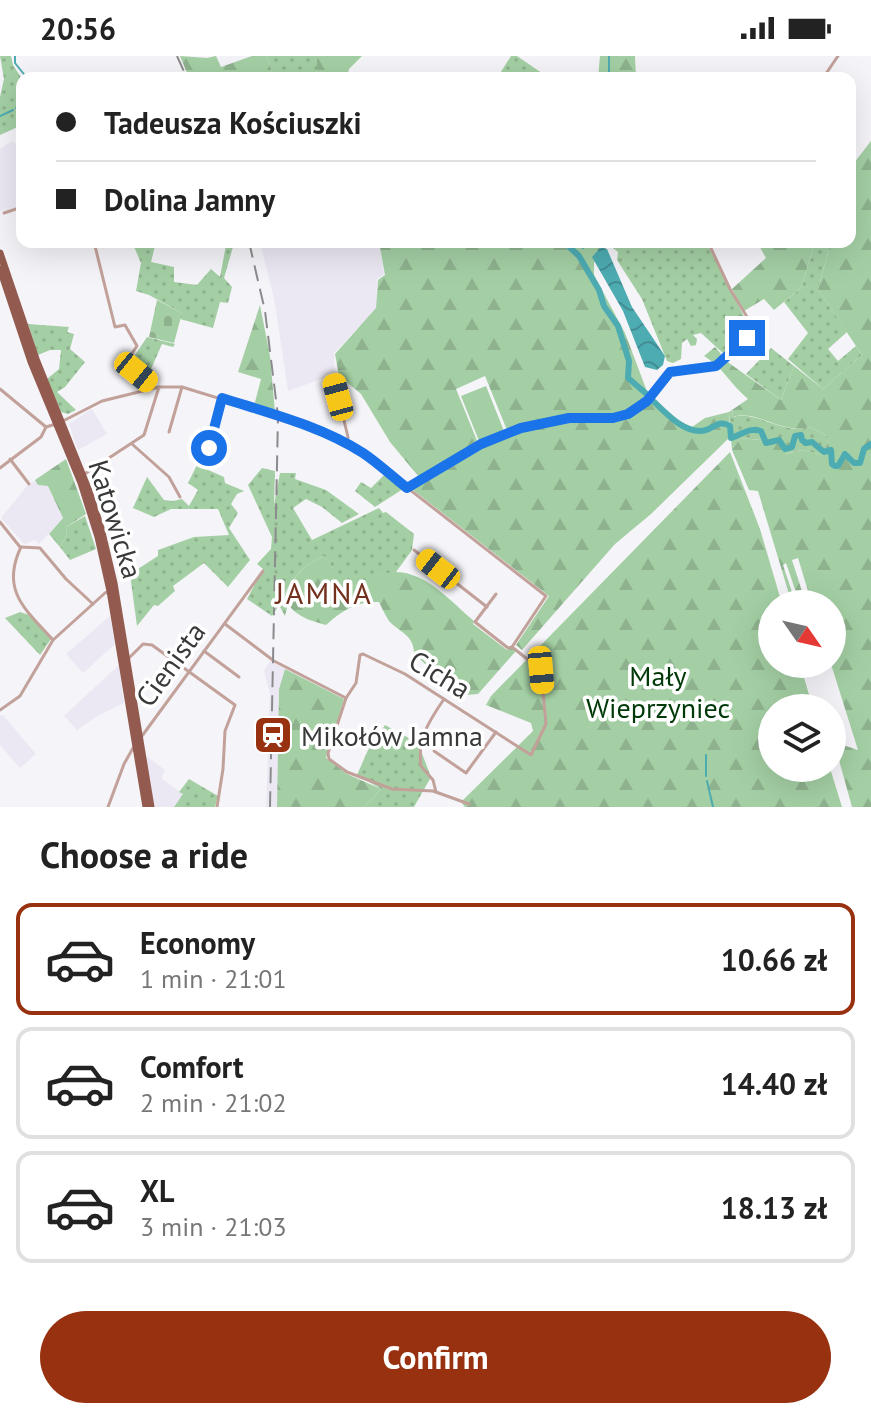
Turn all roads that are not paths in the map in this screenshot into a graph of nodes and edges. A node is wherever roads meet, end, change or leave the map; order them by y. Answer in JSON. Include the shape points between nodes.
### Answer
{"nodes":[{"id":1,"x":16,"y":209,"type":"edge"},
{"id":2,"x":4,"y":213,"type":"dead end"},
{"id":3,"x":95,"y":248,"type":"edge"},
{"id":4,"x":711,"y":248,"type":"edge"},
{"id":5,"x":0,"y":253,"type":"edge"},
{"id":6,"x":1,"y":273,"type":"edge"},
{"id":7,"x":334,"y":380,"type":"dead end"},
{"id":8,"x":159,"y":387,"type":"junction"},
{"id":9,"x":182,"y":387,"type":"junction"},
{"id":10,"x":153,"y":388,"type":"junction"},
{"id":11,"x":0,"y":389,"type":"edge"},
{"id":12,"x":222,"y":398,"type":"junction"},
{"id":13,"x":58,"y":423,"type":"junction"},
{"id":14,"x":46,"y":427,"type":"junction"},
{"id":15,"x":169,"y":432,"type":"dead end"},
{"id":16,"x":132,"y":443,"type":"junction"},
{"id":17,"x":347,"y":445,"type":"junction"},
{"id":18,"x":10,"y":459,"type":"junction"},
{"id":19,"x":199,"y":464,"type":"dead end"},
{"id":20,"x":0,"y":468,"type":"edge"},
{"id":21,"x":83,"y":475,"type":"junction"},
{"id":22,"x":29,"y":484,"type":"dead end"},
{"id":23,"x":407,"y":488,"type":"junction"},
{"id":24,"x":180,"y":497,"type":"dead end"},
{"id":25,"x":0,"y":522,"type":"edge"},
{"id":26,"x":21,"y":547,"type":"junction"},
{"id":27,"x":414,"y":550,"type":"dead end"},
{"id":28,"x":263,"y":571,"type":"dead end"},
{"id":29,"x":110,"y":591,"type":"junction"},
{"id":30,"x":496,"y":594,"type":"dead end"},
{"id":31,"x":93,"y":604,"type":"junction"},
{"id":32,"x":487,"y":607,"type":"junction"},
{"id":33,"x":225,"y":624,"type":"junction"},
{"id":34,"x":53,"y":640,"type":"junction"},
{"id":35,"x":512,"y":647,"type":"junction"},
{"id":36,"x":204,"y":651,"type":"junction"},
{"id":37,"x":127,"y":660,"type":"junction"},
{"id":38,"x":188,"y":670,"type":"junction"},
{"id":39,"x":239,"y":677,"type":"dead end"},
{"id":40,"x":346,"y":698,"type":"junction"},
{"id":41,"x":444,"y":699,"type":"junction"},
{"id":42,"x":0,"y":710,"type":"edge"},
{"id":43,"x":137,"y":725,"type":"junction"},
{"id":44,"x":149,"y":727,"type":"junction"},
{"id":45,"x":496,"y":732,"type":"junction"},
{"id":46,"x":138,"y":742,"type":"junction"},
{"id":47,"x":434,"y":751,"type":"dead end"},
{"id":48,"x":128,"y":757,"type":"junction"},
{"id":49,"x":138,"y":762,"type":"junction"},
{"id":50,"x":436,"y":792,"type":"junction"},
{"id":51,"x":469,"y":804,"type":"dead end"},
{"id":52,"x":108,"y":807,"type":"edge"},
{"id":53,"x":148,"y":807,"type":"edge"},
{"id":54,"x":217,"y":807,"type":"edge"}],
"edges":[{"from":1,"to":2,"type":"street"},
{"from":3,"to":10,"type":"street","via":[[115,327],[125,325],[136,343],[128,359]]},
{"from":4,"to":23,"type":"street","via":[[752,325],[747,338],[716,366],[670,372],[647,401],[618,417],[569,418],[506,433]]},
{"from":5,"to":13,"type":"main road","name":"Katowicka"},
{"from":6,"to":13,"type":"main road","name":"Katowicka"},
{"from":7,"to":17,"type":"street"},
{"from":8,"to":9,"type":"street"},
{"from":8,"to":10,"type":"street"},
{"from":8,"to":16,"type":"street","via":[[145,433]]},
{"from":9,"to":12,"type":"street"},
{"from":9,"to":15,"type":"street"},
{"from":10,"to":13,"type":"street","via":[[93,404]]},
{"from":11,"to":14,"type":"street"},
{"from":12,"to":17,"type":"street"},
{"from":12,"to":19,"type":"street","via":[[209,448]]},
{"from":13,"to":14,"type":"street"},
{"from":13,"to":21,"type":"main road","name":"Katowicka"},
{"from":13,"to":29,"type":"main road","name":"Katowicka","via":[[89,507]]},
{"from":14,"to":18,"type":"street","via":[[41,437]]},
{"from":16,"to":21,"type":"street"},
{"from":16,"to":24,"type":"street","via":[[169,477]]},
{"from":17,"to":23,"type":"street"},
{"from":18,"to":20,"type":"street"},
{"from":18,"to":22,"type":"street"},
{"from":21,"to":37,"type":"main road","name":"Katowicka","via":[[105,543]]},
{"from":23,"to":35,"type":"street","via":[[546,596]]},
{"from":25,"to":26,"type":"street"},
{"from":26,"to":31,"type":"street","via":[[40,548]]},
{"from":26,"to":34,"type":"street","via":[[13,571],[15,589],[22,606]]},
{"from":27,"to":32,"type":"street"},
{"from":28,"to":33,"type":"street"},
{"from":29,"to":31,"type":"street"},
{"from":29,"to":46,"type":"main road","name":"Katowicka"},
{"from":30,"to":32,"type":"street"},
{"from":31,"to":34,"type":"street"},
{"from":32,"to":35,"type":"street","via":[[475,622]]},
{"from":33,"to":36,"type":"street","name":"Cienista"},
{"from":33,"to":40,"type":"street","name":"Cienista","via":[[274,661]]},
{"from":34,"to":42,"type":"street","via":[[20,696]]},
{"from":35,"to":45,"type":"street","name":"Cicha","via":[[541,670],[546,724],[531,755]]},
{"from":36,"to":38,"type":"street","name":"Cienista"},
{"from":36,"to":39,"type":"street"},
{"from":37,"to":38,"type":"street","via":[[149,643]]},
{"from":37,"to":43,"type":"main road","name":"Katowicka"},
{"from":38,"to":44,"type":"street","name":"Cienista"},
{"from":38,"to":54,"type":"street","via":[[235,707],[225,731]]},
{"from":40,"to":41,"type":"street","name":"Cicha","via":[[356,683],[360,655],[367,655]]},
{"from":40,"to":50,"type":"street","via":[[329,759],[392,789]]},
{"from":41,"to":45,"type":"street","name":"Cicha"},
{"from":41,"to":50,"type":"street","via":[[424,728],[421,744],[421,766]]},
{"from":43,"to":44,"type":"street"},
{"from":43,"to":46,"type":"main road","name":"Katowicka"},
{"from":44,"to":46,"type":"street","name":"Cienista"},
{"from":45,"to":47,"type":"street","via":[[466,773]]},
{"from":46,"to":48,"type":"street","name":"Cienista"},
{"from":46,"to":49,"type":"main road","name":"Katowicka"},
{"from":46,"to":53,"type":"main road","name":"Katowicka"},
{"from":48,"to":49,"type":"street"},
{"from":48,"to":52,"type":"street","name":"Cienista"},
{"from":49,"to":53,"type":"main road","name":"Katowicka"},
{"from":50,"to":51,"type":"street"}]}
